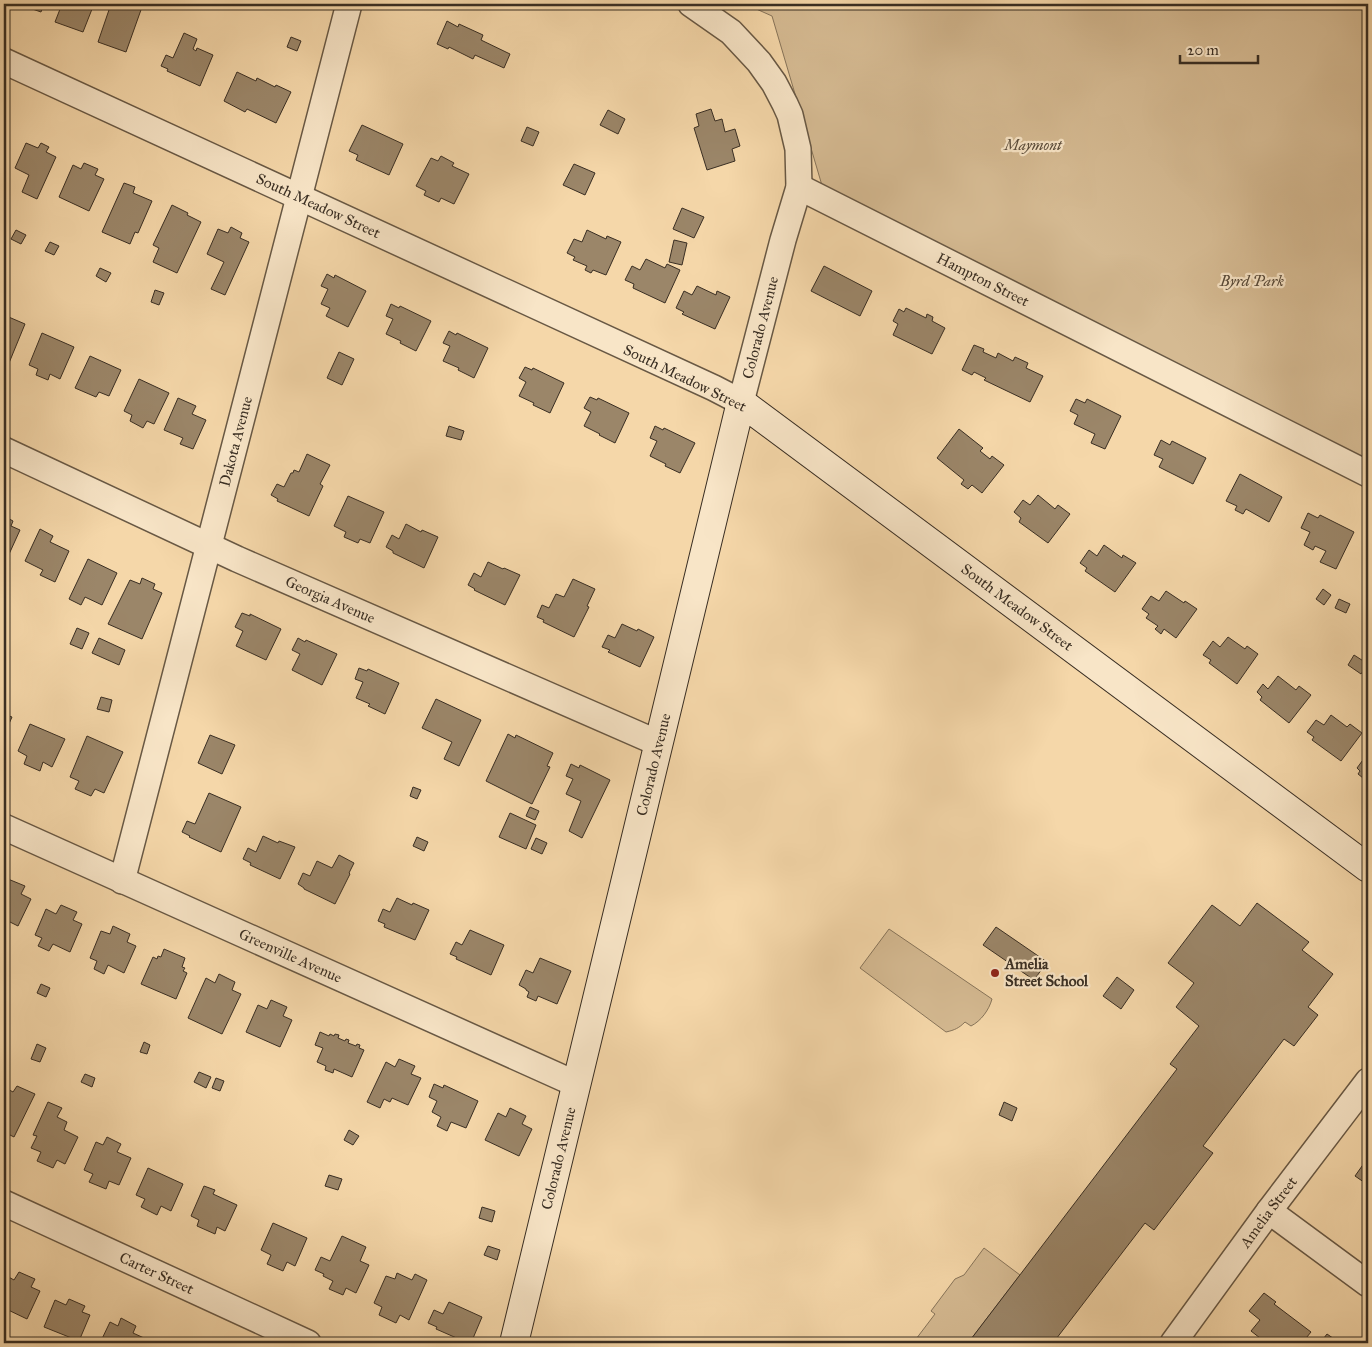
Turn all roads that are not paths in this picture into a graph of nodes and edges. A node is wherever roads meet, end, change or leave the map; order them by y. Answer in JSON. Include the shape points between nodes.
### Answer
{"nodes":[{"id":1,"x":348,"y":4,"type":"edge"},
{"id":2,"x":691,"y":4,"type":"edge"},
{"id":3,"x":4,"y":61,"type":"edge"},
{"id":4,"x":799,"y":187,"type":"junction"},
{"id":5,"x":299,"y":198,"type":"junction"},
{"id":6,"x":741,"y":402,"type":"junction"},
{"id":7,"x":4,"y":450,"type":"edge"},
{"id":8,"x":1368,"y":474,"type":"edge"},
{"id":9,"x":209,"y":546,"type":"junction"},
{"id":10,"x":658,"y":743,"type":"junction"},
{"id":11,"x":4,"y":827,"type":"edge"},
{"id":12,"x":1368,"y":868,"type":"edge"},
{"id":13,"x":122,"y":881,"type":"junction"},
{"id":14,"x":1368,"y":1082,"type":"edge"},
{"id":15,"x":576,"y":1084,"type":"junction"},
{"id":16,"x":4,"y":1204,"type":"edge"},
{"id":17,"x":1269,"y":1211,"type":"junction"},
{"id":18,"x":1368,"y":1284,"type":"edge"},
{"id":19,"x":308,"y":1343,"type":"edge"},
{"id":20,"x":514,"y":1343,"type":"edge"},
{"id":21,"x":1172,"y":1343,"type":"edge"}],
"edges":[{"from":1,"to":5,"type":"street","name":"Dakota Avenue"},
{"from":2,"to":4,"type":"street","via":[[731,32],[774,83],[790,115],[798,149]]},
{"from":3,"to":5,"type":"street","name":"South Meadow Street"},
{"from":4,"to":6,"type":"street","name":"Colorado Avenue"},
{"from":4,"to":8,"type":"street","name":"Hampton Street"},
{"from":5,"to":6,"type":"street","name":"South Meadow Street"},
{"from":5,"to":9,"type":"street","name":"Dakota Avenue"},
{"from":6,"to":10,"type":"street","name":"Colorado Avenue"},
{"from":6,"to":12,"type":"street","name":"South Meadow Street"},
{"from":7,"to":9,"type":"street","name":"Georgia Avenue"},
{"from":9,"to":10,"type":"street","name":"Georgia Avenue"},
{"from":9,"to":13,"type":"street","name":"Dakota Avenue"},
{"from":10,"to":15,"type":"street","name":"Colorado Avenue"},
{"from":11,"to":13,"type":"street","name":"Greenville Avenue"},
{"from":13,"to":15,"type":"street","name":"Greenville Avenue"},
{"from":14,"to":17,"type":"street","name":"Amelia Street"},
{"from":15,"to":20,"type":"street","name":"Colorado Avenue"},
{"from":16,"to":19,"type":"street","name":"Carter Street"},
{"from":17,"to":18,"type":"street"},
{"from":17,"to":21,"type":"street","name":"Amelia Street"}]}
